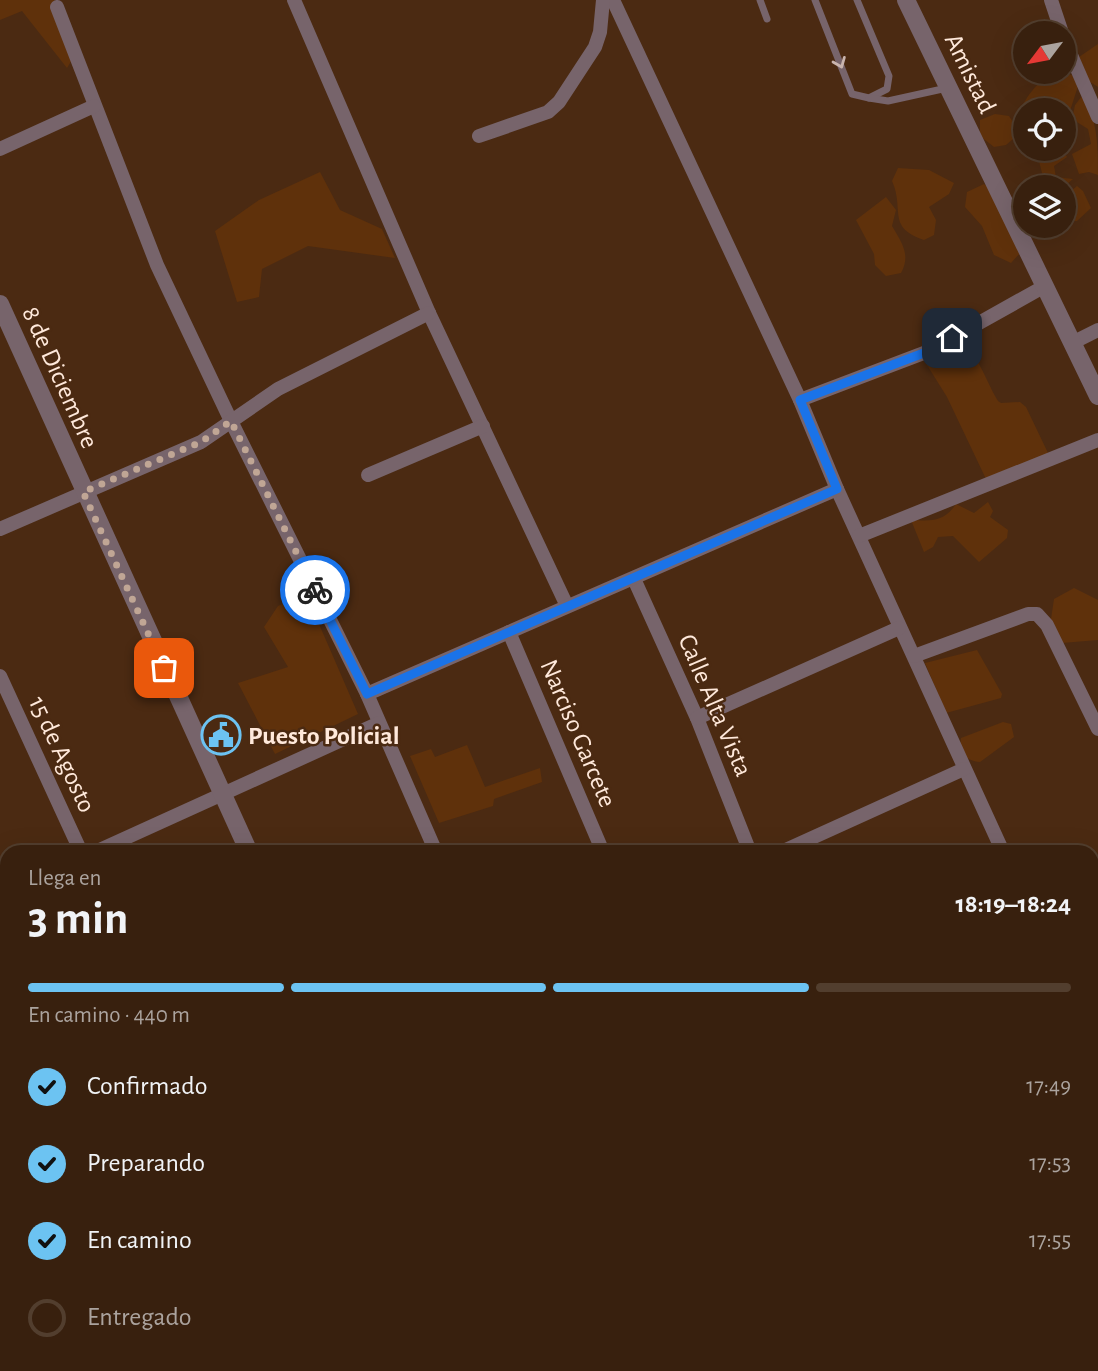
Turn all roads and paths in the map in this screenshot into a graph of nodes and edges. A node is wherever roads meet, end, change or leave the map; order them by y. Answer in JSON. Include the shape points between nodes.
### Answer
{"nodes":[{"id":1,"x":293,"y":0,"type":"edge"},
{"id":2,"x":603,"y":0,"type":"edge"},
{"id":3,"x":613,"y":0,"type":"edge"},
{"id":4,"x":760,"y":0,"type":"edge"},
{"id":5,"x":815,"y":0,"type":"edge"},
{"id":6,"x":857,"y":0,"type":"edge"},
{"id":7,"x":906,"y":0,"type":"edge"},
{"id":8,"x":1051,"y":0,"type":"edge"},
{"id":9,"x":57,"y":8,"type":"dead end"},
{"id":10,"x":767,"y":19,"type":"dead end"},
{"id":11,"x":1058,"y":21,"type":"edge"},
{"id":12,"x":1076,"y":66,"type":"edge"},
{"id":13,"x":948,"y":88,"type":"junction"},
{"id":14,"x":869,"y":97,"type":"junction"},
{"id":15,"x":94,"y":106,"type":"junction"},
{"id":16,"x":1098,"y":117,"type":"edge"},
{"id":17,"x":479,"y":136,"type":"dead end"},
{"id":18,"x":0,"y":149,"type":"edge"},
{"id":19,"x":1045,"y":286,"type":"junction"},
{"id":20,"x":0,"y":304,"type":"edge"},
{"id":21,"x":429,"y":313,"type":"junction"},
{"id":22,"x":1098,"y":330,"type":"edge"},
{"id":23,"x":1072,"y":343,"type":"junction"},
{"id":24,"x":1098,"y":396,"type":"edge"},
{"id":25,"x":800,"y":400,"type":"junction"},
{"id":26,"x":231,"y":421,"type":"junction"},
{"id":27,"x":483,"y":426,"type":"junction"},
{"id":28,"x":1098,"y":440,"type":"edge"},
{"id":29,"x":368,"y":475,"type":"dead end"},
{"id":30,"x":837,"y":489,"type":"junction"},
{"id":31,"x":83,"y":492,"type":"junction"},
{"id":32,"x":0,"y":528,"type":"edge"},
{"id":33,"x":859,"y":536,"type":"junction"},
{"id":34,"x":634,"y":579,"type":"junction"},
{"id":35,"x":567,"y":606,"type":"junction"},
{"id":36,"x":899,"y":628,"type":"junction"},
{"id":37,"x":509,"y":632,"type":"junction"},
{"id":38,"x":914,"y":656,"type":"junction"},
{"id":39,"x":0,"y":676,"type":"edge"},
{"id":40,"x":367,"y":694,"type":"junction"},
{"id":41,"x":697,"y":718,"type":"junction"},
{"id":42,"x":379,"y":723,"type":"junction"},
{"id":43,"x":1098,"y":729,"type":"edge"},
{"id":44,"x":964,"y":769,"type":"junction"},
{"id":45,"x":222,"y":795,"type":"junction"},
{"id":46,"x":78,"y":845,"type":"edge"},
{"id":47,"x":111,"y":845,"type":"edge"},
{"id":48,"x":246,"y":845,"type":"edge"},
{"id":49,"x":433,"y":845,"type":"edge"},
{"id":50,"x":600,"y":845,"type":"edge"},
{"id":51,"x":747,"y":845,"type":"edge"},
{"id":52,"x":796,"y":845,"type":"edge"},
{"id":53,"x":1000,"y":845,"type":"edge"}],
"edges":[{"from":1,"to":21,"type":"street"},
{"from":2,"to":17,"type":"street","via":[[595,47],[559,102],[548,112]]},
{"from":3,"to":25,"type":"street"},
{"from":4,"to":10,"type":"lane"},
{"from":5,"to":14,"type":"lane","one_way":true,"via":[[852,94]]},
{"from":6,"to":14,"type":"lane","via":[[889,76],[887,89]]},
{"from":7,"to":13,"type":"street","name":"Amistad"},
{"from":8,"to":11,"type":"street"},
{"from":9,"to":15,"type":"street"},
{"from":12,"to":16,"type":"street"},
{"from":13,"to":14,"type":"lane","via":[[888,101]]},
{"from":13,"to":19,"type":"street","name":"Amistad"},
{"from":15,"to":18,"type":"street"},
{"from":15,"to":26,"type":"street","via":[[157,265]]},
{"from":19,"to":23,"type":"street","name":"Amistad"},
{"from":19,"to":25,"type":"street","via":[[929,351]]},
{"from":20,"to":31,"type":"street","name":"8 de Diciembre"},
{"from":21,"to":26,"type":"street","via":[[278,389]]},
{"from":21,"to":27,"type":"street"},
{"from":22,"to":23,"type":"street"},
{"from":23,"to":24,"type":"street","name":"Amistad"},
{"from":25,"to":30,"type":"street"},
{"from":26,"to":31,"type":"street","via":[[201,442]]},
{"from":26,"to":40,"type":"street"},
{"from":27,"to":29,"type":"street"},
{"from":27,"to":35,"type":"street"},
{"from":28,"to":33,"type":"street"},
{"from":30,"to":33,"type":"street"},
{"from":30,"to":34,"type":"street"},
{"from":31,"to":32,"type":"street"},
{"from":31,"to":45,"type":"street","name":"8 de Diciembre"},
{"from":33,"to":36,"type":"street"},
{"from":34,"to":35,"type":"street"},
{"from":34,"to":41,"type":"street","name":"Calle Alta Vista"},
{"from":35,"to":37,"type":"street"},
{"from":36,"to":38,"type":"street"},
{"from":36,"to":41,"type":"street"},
{"from":37,"to":40,"type":"street"},
{"from":37,"to":50,"type":"street","name":"Narciso Garcete"},
{"from":38,"to":43,"type":"street","via":[[1037,614],[1047,625]]},
{"from":38,"to":44,"type":"street"},
{"from":39,"to":46,"type":"street","name":"15 de Agosto"},
{"from":40,"to":42,"type":"street"},
{"from":41,"to":51,"type":"street","name":"Calle Alta Vista"},
{"from":42,"to":45,"type":"street"},
{"from":42,"to":49,"type":"street"},
{"from":44,"to":52,"type":"street"},
{"from":44,"to":53,"type":"street"},
{"from":45,"to":47,"type":"street"},
{"from":45,"to":48,"type":"street","name":"8 de Diciembre"}]}
